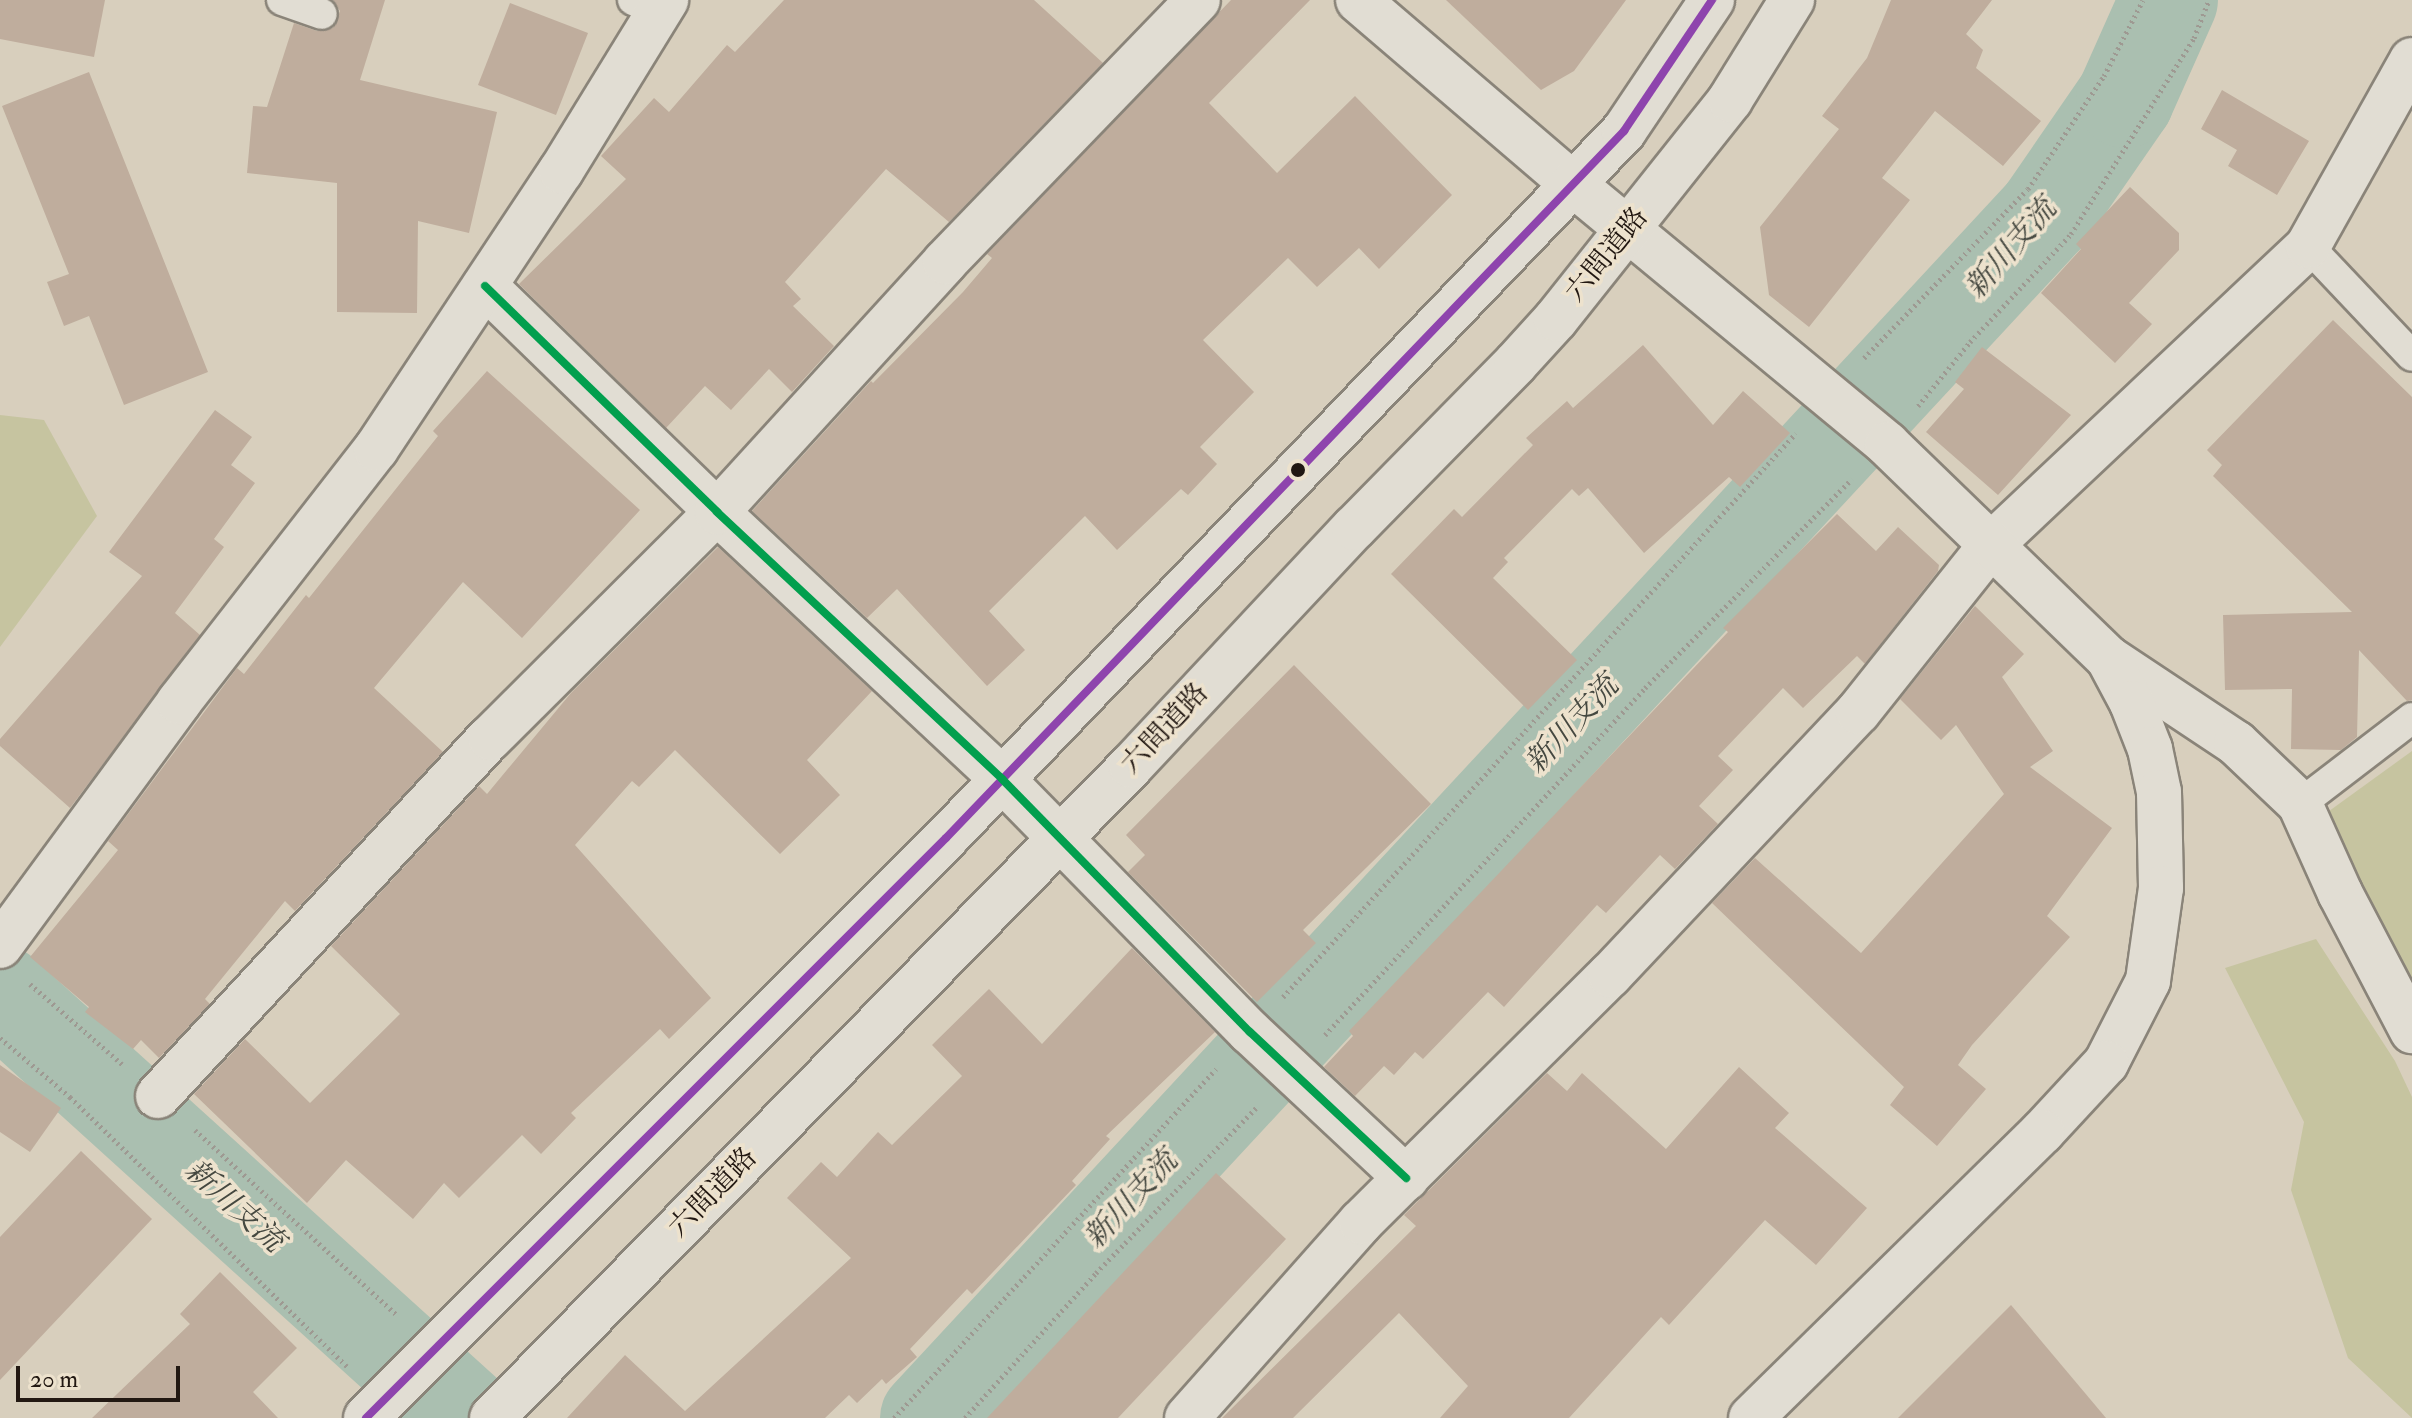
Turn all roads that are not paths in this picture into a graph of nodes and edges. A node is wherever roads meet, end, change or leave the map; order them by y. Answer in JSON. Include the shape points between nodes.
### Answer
{"nodes":[{"id":1,"x":282,"y":0,"type":"edge"},
{"id":2,"x":1198,"y":0,"type":"edge"},
{"id":3,"x":1358,"y":0,"type":"edge"},
{"id":4,"x":1712,"y":0,"type":"edge"},
{"id":5,"x":1792,"y":0,"type":"edge"},
{"id":6,"x":653,"y":4,"type":"edge"},
{"id":7,"x":322,"y":14,"type":"dead end"},
{"id":8,"x":2412,"y":60,"type":"edge"},
{"id":9,"x":1573,"y":184,"type":"junction"},
{"id":10,"x":1628,"y":231,"type":"junction"},
{"id":11,"x":2308,"y":246,"type":"junction"},
{"id":12,"x":485,"y":286,"type":"junction"},
{"id":13,"x":2412,"y":356,"type":"edge"},
{"id":14,"x":717,"y":512,"type":"junction"},
{"id":15,"x":1991,"y":545,"type":"junction"},
{"id":16,"x":2108,"y":658,"type":"junction"},
{"id":17,"x":2412,"y":718,"type":"edge"},
{"id":18,"x":1002,"y":779,"type":"junction"},
{"id":19,"x":2300,"y":804,"type":"junction"},
{"id":20,"x":1060,"y":839,"type":"junction"},
{"id":21,"x":11,"y":962,"type":"edge"},
{"id":22,"x":2412,"y":1031,"type":"edge"},
{"id":23,"x":158,"y":1096,"type":"road end"},
{"id":24,"x":1406,"y":1178,"type":"junction"},
{"id":25,"x":375,"y":1409,"type":"edge"},
{"id":26,"x":496,"y":1414,"type":"edge"},
{"id":27,"x":1187,"y":1418,"type":"edge"},
{"id":28,"x":1751,"y":1418,"type":"edge"}],
"edges":[{"from":1,"to":7,"type":"lane"},
{"from":2,"to":14,"type":"street","via":[[945,262]]},
{"from":3,"to":9,"type":"street"},
{"from":4,"to":9,"type":"street","via":[[1624,131]]},
{"from":5,"to":10,"type":"street","name":"六間道路","via":[[1730,100]]},
{"from":6,"to":12,"type":"street"},
{"from":8,"to":11,"type":"street"},
{"from":9,"to":10,"type":"street"},
{"from":9,"to":18,"type":"street"},
{"from":10,"to":15,"type":"street","via":[[1887,444]]},
{"from":10,"to":20,"type":"street","name":"六間道路","via":[[1516,363]]},
{"from":11,"to":13,"type":"lane"},
{"from":11,"to":15,"type":"street"},
{"from":12,"to":14,"type":"street"},
{"from":12,"to":21,"type":"street","via":[[376,449],[179,702]]},
{"from":14,"to":18,"type":"street"},
{"from":14,"to":23,"type":"street","via":[[490,738]]},
{"from":15,"to":16,"type":"street"},
{"from":15,"to":24,"type":"street","via":[[1858,712],[1610,975]]},
{"from":16,"to":19,"type":"street","via":[[2236,743]]},
{"from":16,"to":28,"type":"street","via":[[2150,749],[2159,792],[2157,933],[2148,981],[2106,1063]]},
{"from":17,"to":19,"type":"lane"},
{"from":18,"to":20,"type":"street"},
{"from":18,"to":25,"type":"street"},
{"from":19,"to":22,"type":"street"},
{"from":20,"to":24,"type":"street","via":[[1250,1032]]},
{"from":20,"to":26,"type":"street","name":"六間道路"},
{"from":24,"to":27,"type":"street"}]}
